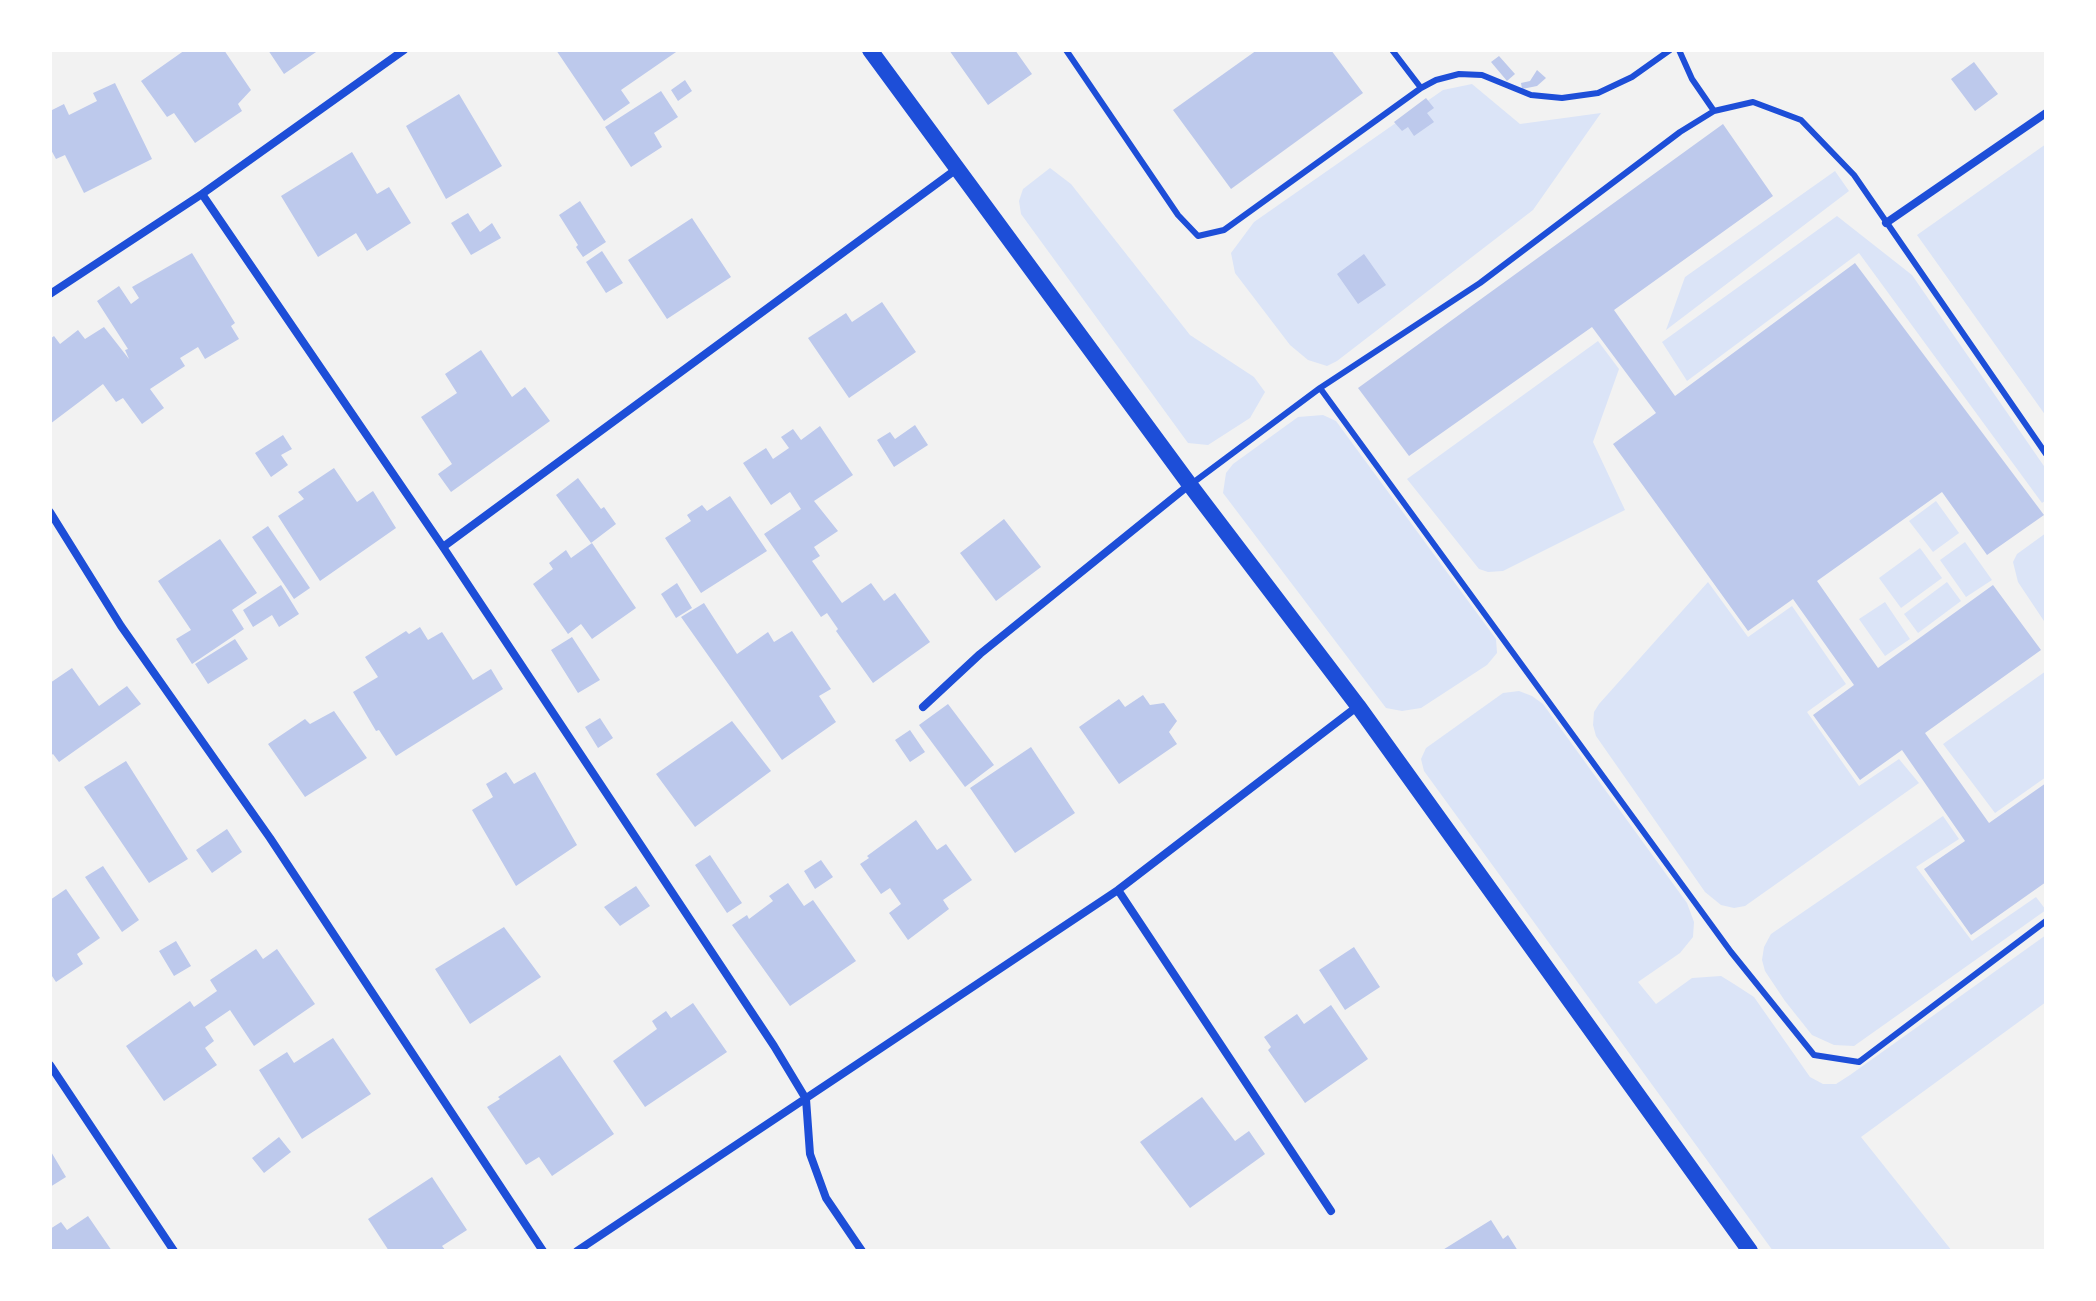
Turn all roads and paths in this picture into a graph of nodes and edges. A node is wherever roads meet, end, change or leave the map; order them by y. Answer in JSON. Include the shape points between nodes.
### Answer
{"nodes":[{"id":1,"x":404,"y":50,"type":"edge"},
{"id":2,"x":870,"y":50,"type":"edge"},
{"id":3,"x":1066,"y":50,"type":"edge"},
{"id":4,"x":1392,"y":50,"type":"edge"},
{"id":5,"x":1670,"y":50,"type":"edge"},
{"id":6,"x":1679,"y":50,"type":"edge"},
{"id":7,"x":1421,"y":88,"type":"junction"},
{"id":8,"x":1714,"y":111,"type":"junction"},
{"id":9,"x":2046,"y":113,"type":"edge"},
{"id":10,"x":959,"y":168,"type":"junction"},
{"id":11,"x":202,"y":194,"type":"junction"},
{"id":12,"x":1886,"y":223,"type":"junction"},
{"id":13,"x":50,"y":294,"type":"edge"},
{"id":14,"x":1320,"y":388,"type":"junction"},
{"id":15,"x":2046,"y":454,"type":"edge"},
{"id":16,"x":1190,"y":485,"type":"junction"},
{"id":17,"x":50,"y":512,"type":"edge"},
{"id":18,"x":443,"y":547,"type":"junction"},
{"id":19,"x":1358,"y":706,"type":"junction"},
{"id":20,"x":923,"y":707,"type":"dead end"},
{"id":21,"x":1118,"y":890,"type":"junction"},
{"id":22,"x":2046,"y":921,"type":"edge"},
{"id":23,"x":50,"y":1065,"type":"edge"},
{"id":24,"x":806,"y":1099,"type":"junction"},
{"id":25,"x":1331,"y":1211,"type":"dead end"},
{"id":26,"x":174,"y":1251,"type":"edge"},
{"id":27,"x":543,"y":1251,"type":"edge"},
{"id":28,"x":577,"y":1251,"type":"edge"},
{"id":29,"x":862,"y":1251,"type":"edge"},
{"id":30,"x":1750,"y":1251,"type":"edge"}],
"edges":[{"from":1,"to":11,"type":"street"},
{"from":2,"to":10,"type":"main road"},
{"from":3,"to":7,"type":"lane","via":[[1178,215],[1198,236],[1224,230]]},
{"from":4,"to":7,"type":"lane"},
{"from":5,"to":7,"type":"lane","via":[[1598,93],[1531,95],[1482,75],[1459,74]]},
{"from":6,"to":8,"type":"lane"},
{"from":8,"to":12,"type":"lane","via":[[1753,102],[1801,120],[1854,175]]},
{"from":8,"to":14,"type":"lane","via":[[1480,283]]},
{"from":9,"to":12,"type":"street"},
{"from":10,"to":16,"type":"main road"},
{"from":10,"to":18,"type":"street"},
{"from":11,"to":13,"type":"street"},
{"from":11,"to":18,"type":"street"},
{"from":12,"to":15,"type":"lane"},
{"from":14,"to":16,"type":"lane"},
{"from":14,"to":22,"type":"lane","via":[[1731,952],[1814,1055],[1859,1062]]},
{"from":16,"to":19,"type":"main road"},
{"from":16,"to":20,"type":"street","via":[[980,654]]},
{"from":17,"to":27,"type":"street","via":[[121,626],[270,838]]},
{"from":18,"to":24,"type":"street"},
{"from":19,"to":21,"type":"street"},
{"from":19,"to":30,"type":"main road"},
{"from":21,"to":24,"type":"street"},
{"from":21,"to":25,"type":"street"},
{"from":23,"to":26,"type":"street"},
{"from":24,"to":28,"type":"street"},
{"from":24,"to":29,"type":"street","via":[[810,1154],[826,1198]]}]}
